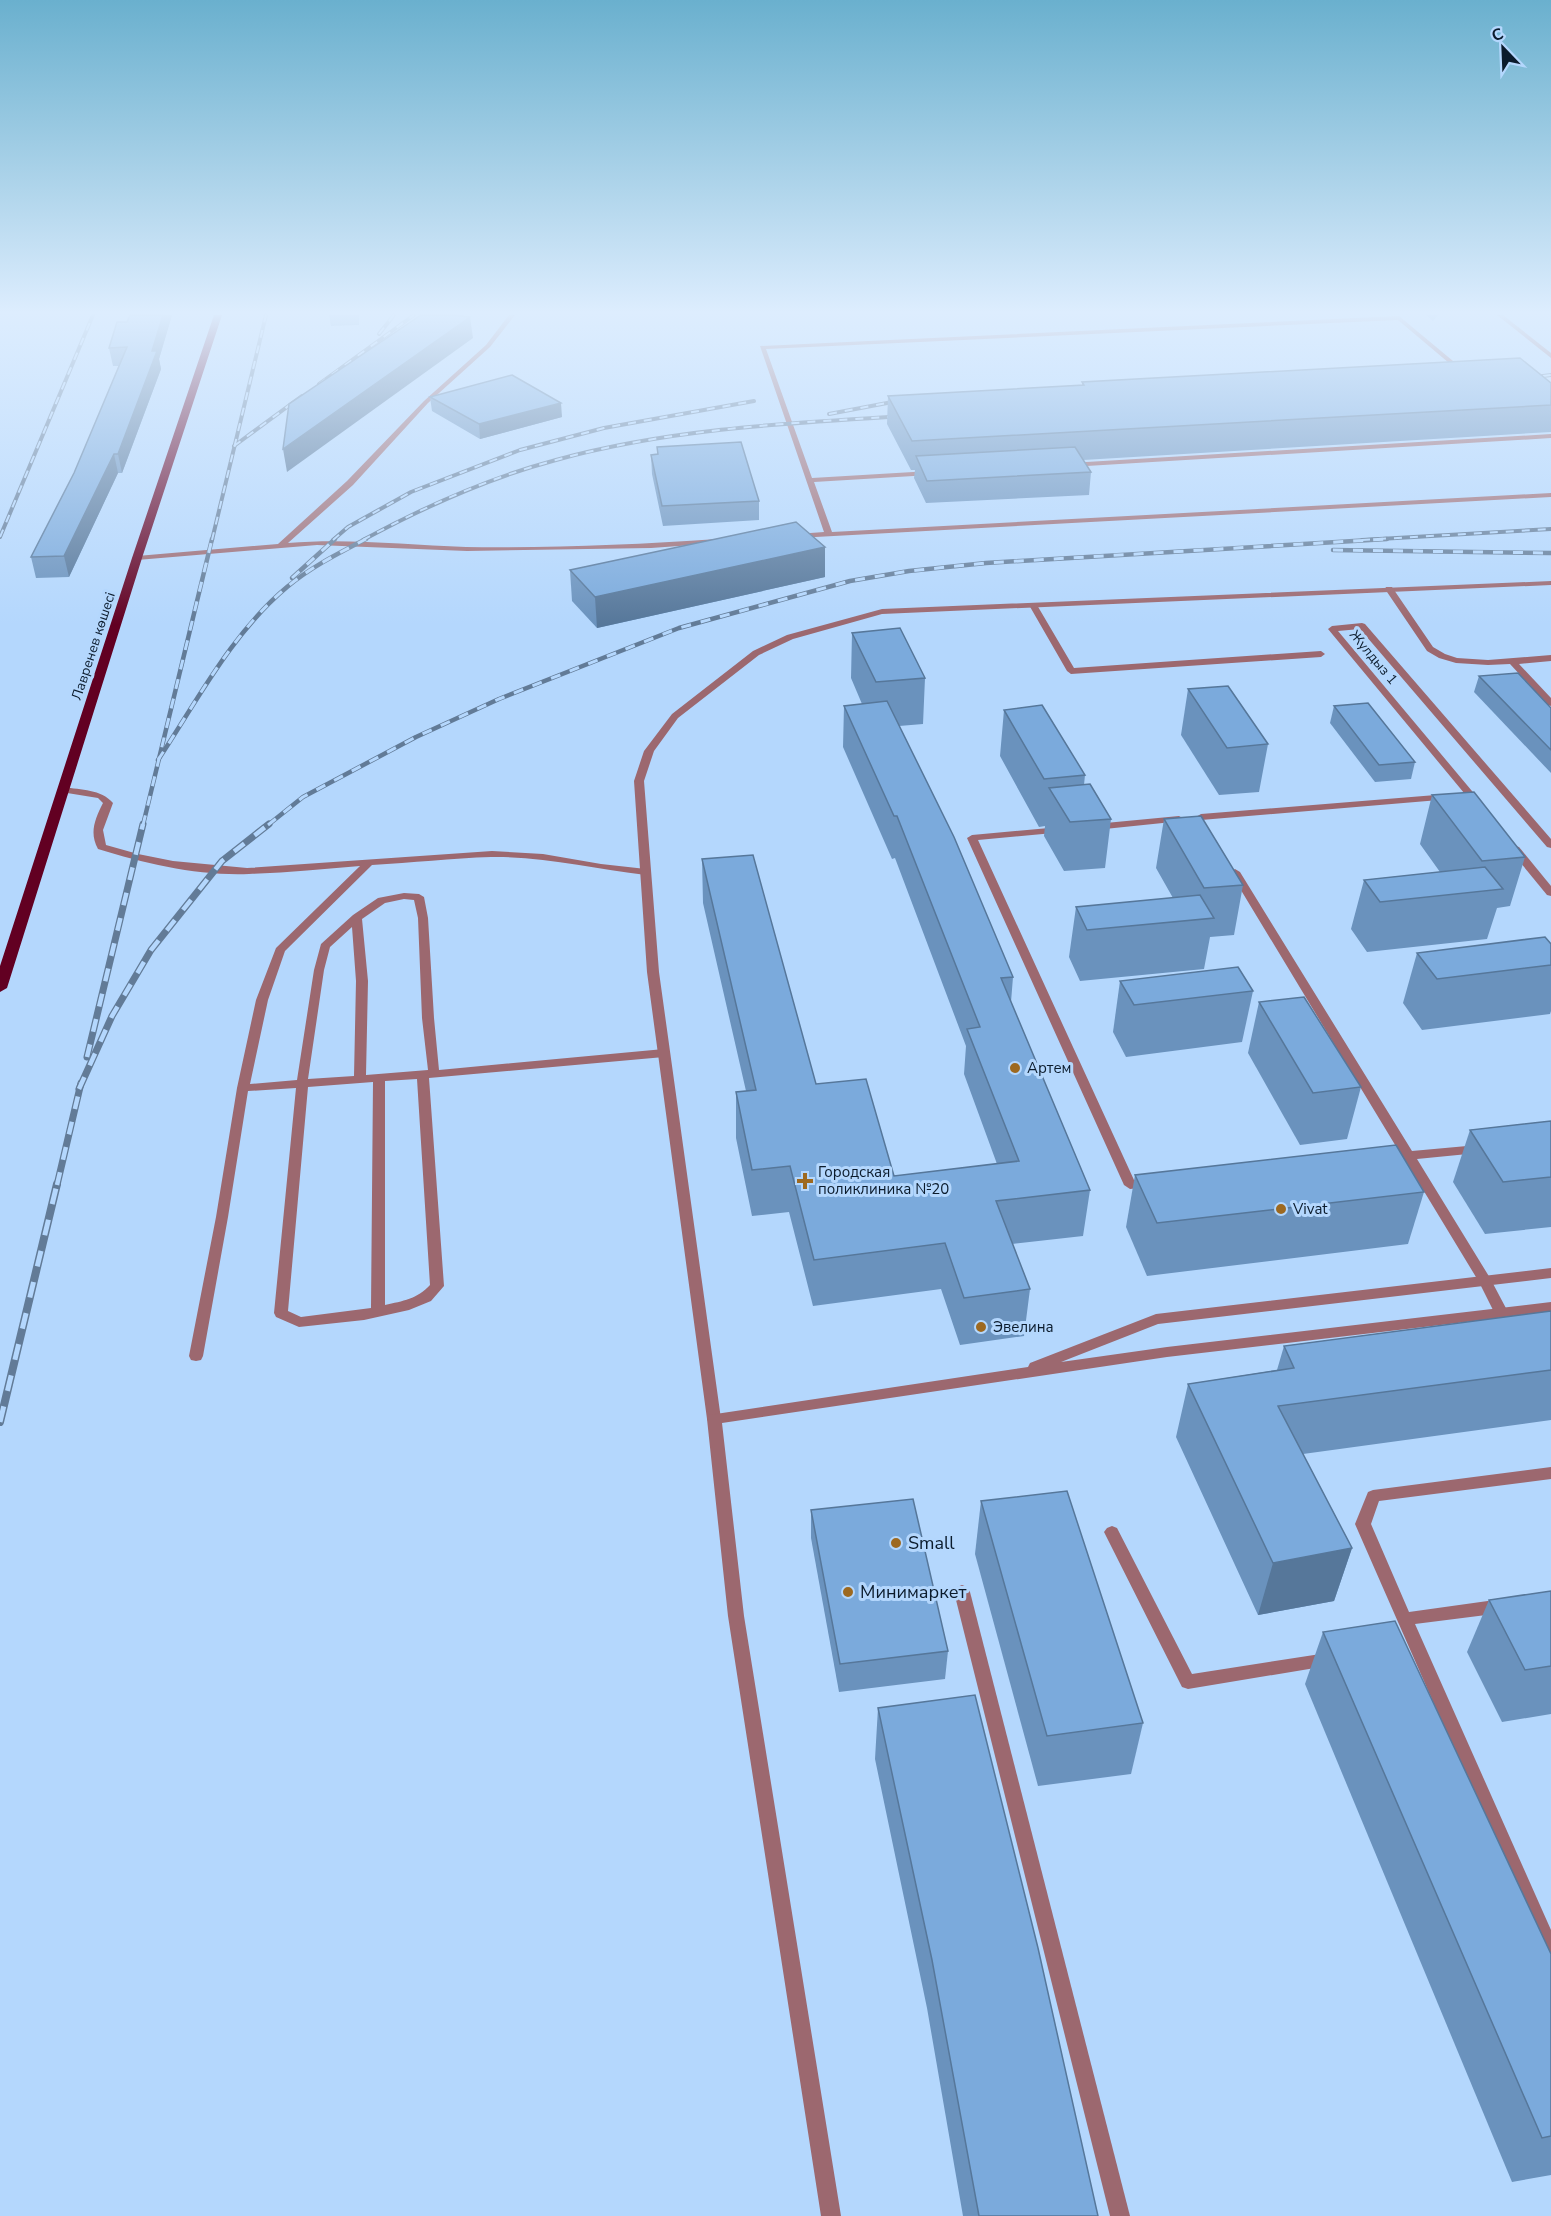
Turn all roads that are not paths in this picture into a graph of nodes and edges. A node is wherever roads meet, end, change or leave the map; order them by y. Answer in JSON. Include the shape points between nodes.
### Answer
{"nodes":[{"id":1,"x":184,"y":418,"type":"edge"},
{"id":2,"x":411,"y":418,"type":"edge"},
{"id":3,"x":787,"y":418,"type":"edge"},
{"id":4,"x":1551,"y":436,"type":"edge"},
{"id":5,"x":1060,"y":465,"type":"edge"},
{"id":6,"x":940,"y":472,"type":"edge"},
{"id":7,"x":809,"y":480,"type":"junction"},
{"id":8,"x":1551,"y":495,"type":"edge"},
{"id":9,"x":829,"y":534,"type":"junction"},
{"id":10,"x":785,"y":537,"type":"edge"},
{"id":11,"x":730,"y":541,"type":"edge"},
{"id":12,"x":281,"y":545,"type":"junction"},
{"id":13,"x":137,"y":558,"type":"junction"},
{"id":14,"x":1551,"y":583,"type":"edge"},
{"id":15,"x":1389,"y":589,"type":"junction"},
{"id":16,"x":1033,"y":605,"type":"junction"},
{"id":17,"x":1322,"y":654,"type":"dead end"},
{"id":18,"x":1551,"y":658,"type":"edge"},
{"id":19,"x":1512,"y":661,"type":"junction"},
{"id":20,"x":1551,"y":703,"type":"edge"},
{"id":21,"x":64,"y":790,"type":"junction"},
{"id":22,"x":1470,"y":795,"type":"junction"},
{"id":23,"x":1485,"y":813,"type":"edge"},
{"id":24,"x":1507,"y":840,"type":"edge"},
{"id":25,"x":1551,"y":845,"type":"edge"},
{"id":26,"x":1226,"y":857,"type":"edge"},
{"id":27,"x":368,"y":864,"type":"junction"},
{"id":28,"x":646,"y":872,"type":"junction"},
{"id":29,"x":1551,"y":893,"type":"edge"},
{"id":30,"x":357,"y":917,"type":"junction"},
{"id":31,"x":0,"y":988,"type":"edge"},
{"id":32,"x":664,"y":1053,"type":"junction"},
{"id":33,"x":428,"y":1074,"type":"junction"},
{"id":34,"x":379,"y":1078,"type":"junction"},
{"id":35,"x":360,"y":1079,"type":"junction"},
{"id":36,"x":302,"y":1083,"type":"junction"},
{"id":37,"x":243,"y":1088,"type":"junction"},
{"id":38,"x":1492,"y":1148,"type":"edge"},
{"id":39,"x":1409,"y":1156,"type":"junction"},
{"id":40,"x":1374,"y":1160,"type":"edge"},
{"id":41,"x":1164,"y":1182,"type":"edge"},
{"id":42,"x":1551,"y":1274,"type":"edge"},
{"id":43,"x":1485,"y":1281,"type":"junction"},
{"id":44,"x":1551,"y":1307,"type":"edge"},
{"id":45,"x":378,"y":1311,"type":"junction"},
{"id":46,"x":1502,"y":1312,"type":"junction"},
{"id":47,"x":196,"y":1356,"type":"dead end"},
{"id":48,"x":1014,"y":1375,"type":"junction"},
{"id":49,"x":714,"y":1419,"type":"junction"},
{"id":50,"x":1551,"y":1473,"type":"edge"},
{"id":51,"x":1112,"y":1532,"type":"dead end"},
{"id":52,"x":962,"y":1592,"type":"dead end"},
{"id":53,"x":1517,"y":1604,"type":"edge"},
{"id":54,"x":1405,"y":1619,"type":"junction"},
{"id":55,"x":1348,"y":1656,"type":"edge"},
{"id":56,"x":1551,"y":1949,"type":"edge"},
{"id":57,"x":831,"y":2216,"type":"edge"},
{"id":58,"x":1120,"y":2216,"type":"edge"}],
"edges":[{"from":1,"to":13,"type":"main road","name":"Лавренев көшесі"},
{"from":2,"to":12,"type":"street","via":[[350,483]]},
{"from":3,"to":7,"type":"street"},
{"from":4,"to":5,"type":"street"},
{"from":6,"to":7,"type":"street"},
{"from":7,"to":9,"type":"street"},
{"from":8,"to":9,"type":"street"},
{"from":9,"to":10,"type":"street"},
{"from":11,"to":12,"type":"street","via":[[467,549],[340,543]]},
{"from":12,"to":13,"type":"street"},
{"from":13,"to":21,"type":"main road","name":"Лавренев көшесі"},
{"from":14,"to":15,"type":"street"},
{"from":15,"to":16,"type":"street"},
{"from":15,"to":19,"type":"street","via":[[1437,655],[1471,662]]},
{"from":16,"to":17,"type":"street","via":[[1071,671]]},
{"from":16,"to":28,"type":"street","via":[[882,612],[790,637],[756,653],[675,716],[649,751],[639,781]]},
{"from":18,"to":19,"type":"street"},
{"from":19,"to":20,"type":"street"},
{"from":21,"to":27,"type":"street","via":[[101,796],[108,803],[97,838],[102,847],[135,858],[248,871]]},
{"from":21,"to":31,"type":"main road","name":"Лавренев көшесі"},
{"from":22,"to":23,"type":"street","name":"Жулдыз 1"},
{"from":22,"to":25,"type":"street","name":"Жулдыз 1","via":[[1332,629],[1362,626]]},
{"from":22,"to":41,"type":"street","via":[[1204,822],[972,838],[1130,1185]]},
{"from":24,"to":29,"type":"street"},
{"from":26,"to":39,"type":"street"},
{"from":27,"to":28,"type":"street","via":[[492,854]]},
{"from":27,"to":37,"type":"street","via":[[280,950],[262,1000]]},
{"from":28,"to":32,"type":"street"},
{"from":30,"to":33,"type":"street","via":[[382,900],[419,897]]},
{"from":30,"to":35,"type":"street","via":[[362,981]]},
{"from":30,"to":36,"type":"street","via":[[325,946]]},
{"from":32,"to":33,"type":"street"},
{"from":32,"to":49,"type":"street"},
{"from":33,"to":34,"type":"street"},
{"from":33,"to":45,"type":"street","via":[[437,1286],[426,1298],[410,1305]]},
{"from":34,"to":35,"type":"street"},
{"from":34,"to":45,"type":"street"},
{"from":35,"to":36,"type":"street"},
{"from":36,"to":37,"type":"street"},
{"from":36,"to":45,"type":"street","via":[[281,1313],[299,1322]]},
{"from":37,"to":47,"type":"street"},
{"from":38,"to":39,"type":"street"},
{"from":39,"to":40,"type":"street"},
{"from":39,"to":43,"type":"street"},
{"from":42,"to":43,"type":"street"},
{"from":43,"to":46,"type":"street"},
{"from":43,"to":48,"type":"street","via":[[1156,1319]]},
{"from":44,"to":46,"type":"street"},
{"from":46,"to":48,"type":"street","via":[[1167,1352]]},
{"from":48,"to":49,"type":"street"},
{"from":49,"to":57,"type":"street","via":[[736,1616]]},
{"from":50,"to":54,"type":"street","via":[[1373,1496],[1363,1524]]},
{"from":51,"to":55,"type":"street","via":[[1188,1682]]},
{"from":52,"to":58,"type":"street"},
{"from":53,"to":54,"type":"street"},
{"from":54,"to":56,"type":"street","via":[[1411,1646]]}]}
